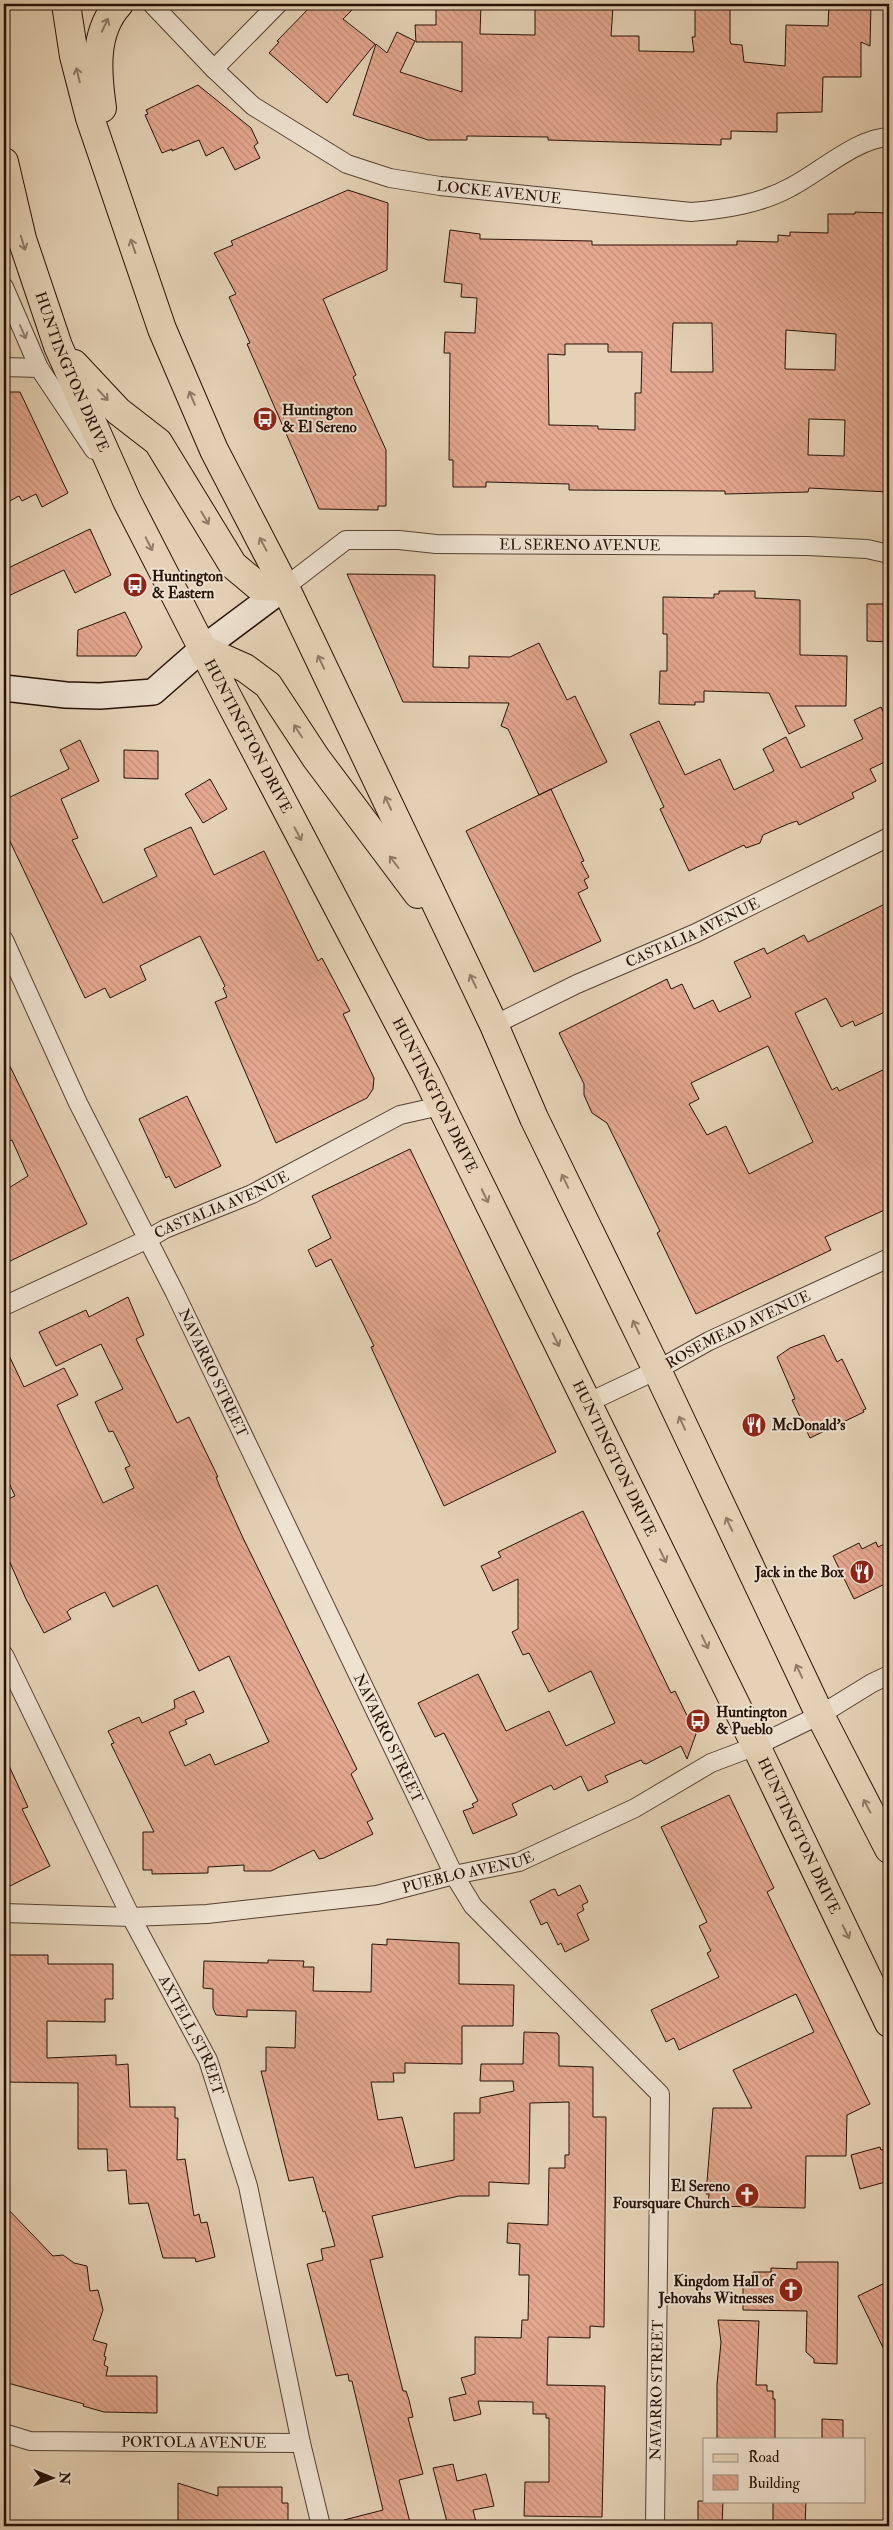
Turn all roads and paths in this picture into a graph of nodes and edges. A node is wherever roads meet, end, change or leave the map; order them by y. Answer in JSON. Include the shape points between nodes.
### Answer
{"nodes":[{"id":1,"x":66,"y":4,"type":"edge"},
{"id":2,"x":119,"y":4,"type":"edge"},
{"id":3,"x":152,"y":4,"type":"edge"},
{"id":4,"x":278,"y":4,"type":"edge"},
{"id":5,"x":214,"y":69,"type":"junction"},
{"id":6,"x":889,"y":137,"type":"edge"},
{"id":7,"x":4,"y":162,"type":"edge"},
{"id":8,"x":115,"y":194,"type":"junction"},
{"id":9,"x":4,"y":287,"type":"edge"},
{"id":10,"x":58,"y":346,"type":"junction"},
{"id":11,"x":4,"y":367,"type":"edge"},
{"id":12,"x":39,"y":368,"type":"junction"},
{"id":13,"x":127,"y":501,"type":"junction"},
{"id":14,"x":889,"y":554,"type":"edge"},
{"id":15,"x":285,"y":587,"type":"junction"},
{"id":16,"x":202,"y":649,"type":"junction"},
{"id":17,"x":4,"y":688,"type":"edge"},
{"id":18,"x":889,"y":837,"type":"edge"},
{"id":19,"x":4,"y":940,"type":"edge"},
{"id":20,"x":454,"y":944,"type":"junction"},
{"id":21,"x":494,"y":1025,"type":"junction"},
{"id":22,"x":440,"y":1106,"type":"junction"},
{"id":23,"x":148,"y":1239,"type":"junction"},
{"id":24,"x":889,"y":1258,"type":"edge"},
{"id":25,"x":4,"y":1306,"type":"edge"},
{"id":26,"x":657,"y":1370,"type":"junction"},
{"id":27,"x":587,"y":1403,"type":"junction"},
{"id":28,"x":4,"y":1654,"type":"edge"},
{"id":29,"x":889,"y":1675,"type":"edge"},
{"id":30,"x":820,"y":1715,"type":"junction"},
{"id":31,"x":756,"y":1746,"type":"junction"},
{"id":32,"x":889,"y":1849,"type":"edge"},
{"id":33,"x":454,"y":1875,"type":"junction"},
{"id":34,"x":4,"y":1913,"type":"edge"},
{"id":35,"x":131,"y":1917,"type":"junction"},
{"id":36,"x":889,"y":2023,"type":"edge"},
{"id":37,"x":4,"y":2433,"type":"edge"},
{"id":38,"x":301,"y":2443,"type":"junction"},
{"id":39,"x":321,"y":2526,"type":"edge"},
{"id":40,"x":655,"y":2526,"type":"edge"}],
"edges":[{"from":8,"to":1,"type":"main road","one_way":true,"via":[[74,56]]},
{"from":8,"to":2,"type":"main road","one_way":true,"via":[[97,75],[102,33]]},
{"from":3,"to":5,"type":"street","name":"LOCKE AVENUE"},
{"from":4,"to":5,"type":"street"},
{"from":5,"to":6,"type":"street","name":"LOCKE AVENUE","via":[[253,106],[313,144],[347,164],[390,178],[691,212],[730,208],[762,199],[796,185],[848,152],[879,137]]},
{"from":7,"to":10,"type":"main road","name":"HUNTINGTON DRIVE","one_way":true,"via":[[22,239]]},
{"from":15,"to":8,"type":"main road","one_way":true,"via":[[210,441],[162,329]]},
{"from":9,"to":12,"type":"street","one_way":true},
{"from":10,"to":13,"type":"main road","name":"HUNTINGTON DRIVE"},
{"from":10,"to":15,"type":"main road","one_way":true,"via":[[118,411],[158,442],[233,565],[258,586]]},
{"from":11,"to":12,"type":"street"},
{"from":12,"to":13,"type":"street"},
{"from":13,"to":16,"type":"main road","name":"HUNTINGTON DRIVE","one_way":true},
{"from":14,"to":15,"type":"street","name":"EL SERENO AVENUE","via":[[867,549],[808,546],[436,544],[346,540]]},
{"from":15,"to":16,"type":"main road"},
{"from":20,"to":15,"type":"main road","one_way":true},
{"from":16,"to":17,"type":"main road","via":[[153,692],[100,696]]},
{"from":20,"to":16,"type":"main road","one_way":true,"via":[[316,758],[268,685],[244,668]]},
{"from":16,"to":22,"type":"main road","name":"HUNTINGTON DRIVE","one_way":true},
{"from":18,"to":21,"type":"street","name":"CASTALIA AVENUE","via":[[696,933],[577,984]]},
{"from":19,"to":23,"type":"street","name":"NAVARRO STREET","via":[[78,1103]]},
{"from":21,"to":20,"type":"main road","one_way":true},
{"from":26,"to":21,"type":"main road","one_way":true,"via":[[534,1118]]},
{"from":22,"to":23,"type":"street","name":"CASTALIA AVENUE","via":[[400,1114],[252,1194]]},
{"from":22,"to":27,"type":"main road","name":"HUNTINGTON DRIVE","one_way":true},
{"from":23,"to":25,"type":"street","name":"CASTALIA AVENUE"},
{"from":23,"to":33,"type":"street","name":"NAVARRO STREET"},
{"from":24,"to":26,"type":"street","name":"ROSEMEAD AVENUE","via":[[709,1341]]},
{"from":26,"to":27,"type":"street","name":"ROSEMEAD AVENUE"},
{"from":30,"to":26,"type":"main road","one_way":true},
{"from":27,"to":31,"type":"main road","name":"HUNTINGTON DRIVE","one_way":true},
{"from":28,"to":35,"type":"street","name":"AXTELL STREET"},
{"from":29,"to":30,"type":"street","name":"PUEBLO AVENUE"},
{"from":30,"to":31,"type":"street","name":"PUEBLO AVENUE"},
{"from":32,"to":30,"type":"main road","one_way":true},
{"from":31,"to":33,"type":"street","name":"PUEBLO AVENUE","via":[[711,1763],[635,1808],[518,1862]]},
{"from":31,"to":36,"type":"main road","name":"HUNTINGTON DRIVE","one_way":true},
{"from":33,"to":35,"type":"street","name":"PUEBLO AVENUE","via":[[377,1895],[207,1914]]},
{"from":33,"to":40,"type":"street","name":"NAVARRO STREET","via":[[473,1906],[660,2094]]},
{"from":34,"to":35,"type":"street","name":"PUEBLO AVENUE"},
{"from":35,"to":38,"type":"street","name":"AXTELL STREET","via":[[208,2060],[248,2186]]},
{"from":37,"to":38,"type":"street","name":"PORTOLA AVENUE","via":[[30,2441]]},
{"from":38,"to":39,"type":"street"}]}
